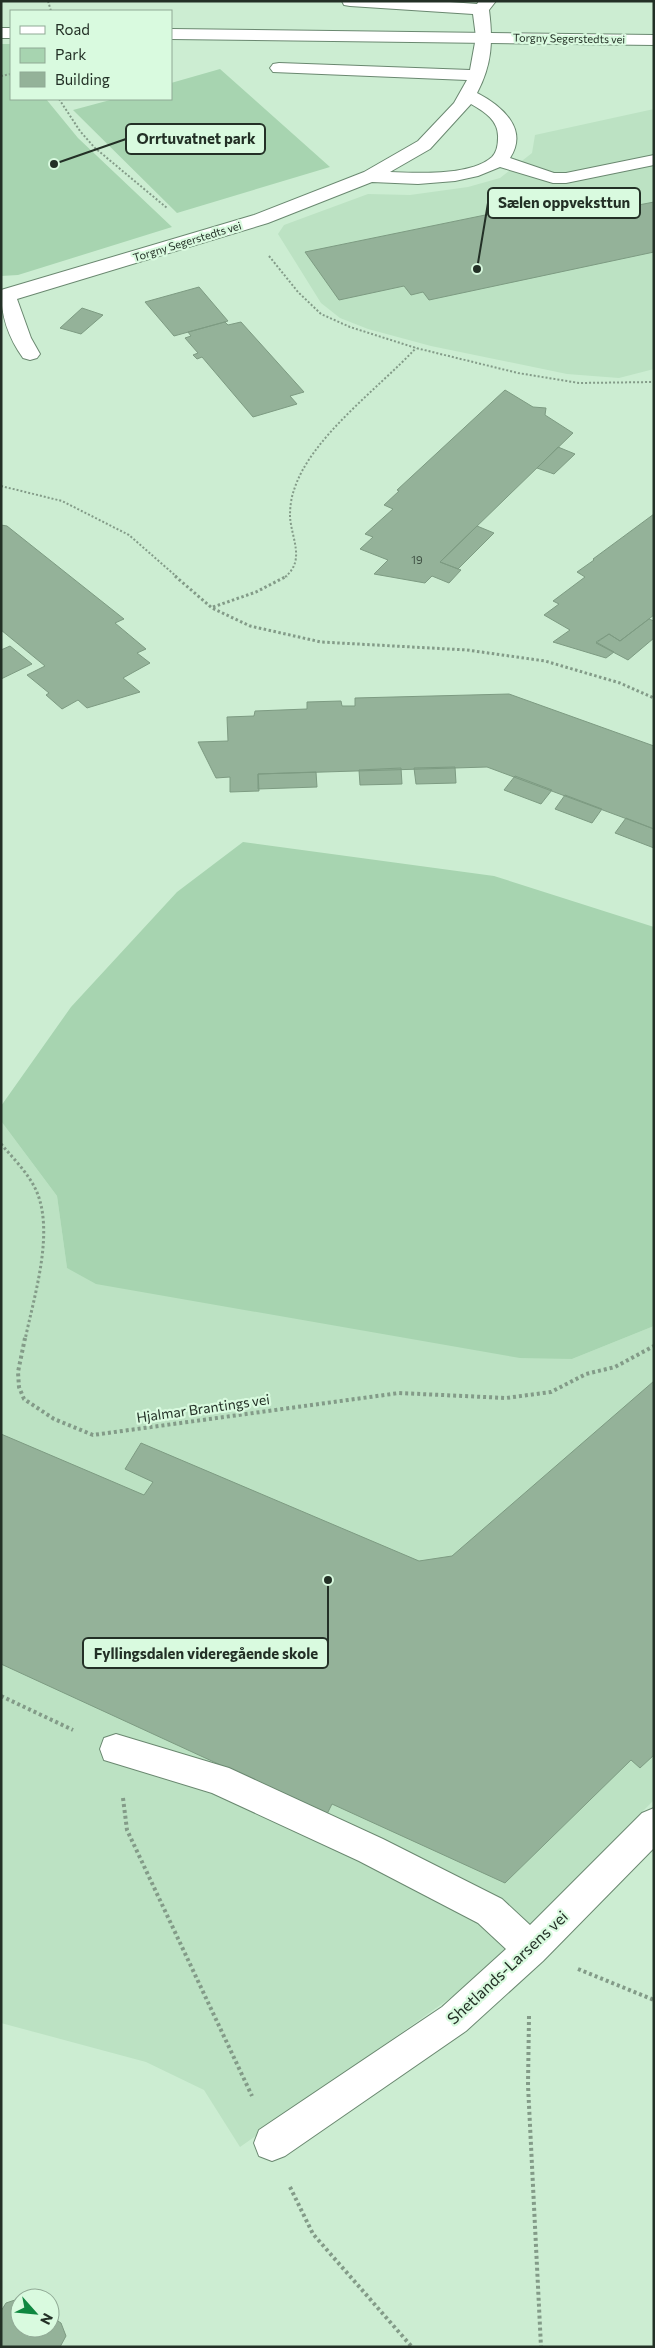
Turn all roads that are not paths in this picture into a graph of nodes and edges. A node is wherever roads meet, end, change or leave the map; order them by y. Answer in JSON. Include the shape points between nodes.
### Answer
{"nodes":[{"id":1,"x":350,"y":1,"type":"edge"},
{"id":2,"x":484,"y":5,"type":"edge"},
{"id":3,"x":172,"y":34,"type":"edge"},
{"id":4,"x":484,"y":37,"type":"junction"},
{"id":5,"x":654,"y":40,"type":"edge"},
{"id":6,"x":279,"y":68,"type":"dead end"},
{"id":7,"x":478,"y":75,"type":"junction"},
{"id":8,"x":467,"y":95,"type":"junction"},
{"id":9,"x":499,"y":160,"type":"junction"},
{"id":10,"x":654,"y":160,"type":"edge"},
{"id":11,"x":370,"y":176,"type":"junction"},
{"id":12,"x":3,"y":297,"type":"edge"},
{"id":13,"x":30,"y":354,"type":"dead end"},
{"id":14,"x":116,"y":1749,"type":"road end"},
{"id":15,"x":654,"y":1824,"type":"edge"},
{"id":16,"x":531,"y":1949,"type":"junction"},
{"id":17,"x":272,"y":2143,"type":"road end"}],
"edges":[{"from":1,"to":2,"type":"main road"},
{"from":2,"to":4,"type":"main road"},
{"from":3,"to":4,"type":"main road","name":"Torgny Segerstedts vei"},
{"from":4,"to":5,"type":"main road","name":"Torgny Segerstedts vei"},
{"from":4,"to":7,"type":"main road","name":"Torgny Segerstedts vei"},
{"from":6,"to":7,"type":"main road"},
{"from":7,"to":8,"type":"main road","name":"Torgny Segerstedts vei"},
{"from":8,"to":9,"type":"main road","via":[[501,118],[508,133],[506,149]]},
{"from":8,"to":11,"type":"main road","name":"Torgny Segerstedts vei","via":[[462,105],[424,145]]},
{"from":9,"to":10,"type":"main road","via":[[553,178]]},
{"from":9,"to":11,"type":"main road","name":"Torgny Segerstedts vei","via":[[485,168],[446,176],[405,179]]},
{"from":11,"to":12,"type":"main road","name":"Torgny Segerstedts vei","via":[[308,202],[202,238]]},
{"from":12,"to":13,"type":"main road"},
{"from":14,"to":16,"type":"main road","via":[[217,1778],[371,1850],[490,1911]]},
{"from":15,"to":16,"type":"main road","name":"Shetlands-Larsens vei"},
{"from":16,"to":17,"type":"main road","name":"Shetlands-Larsens vei","via":[[454,2019]]}]}
